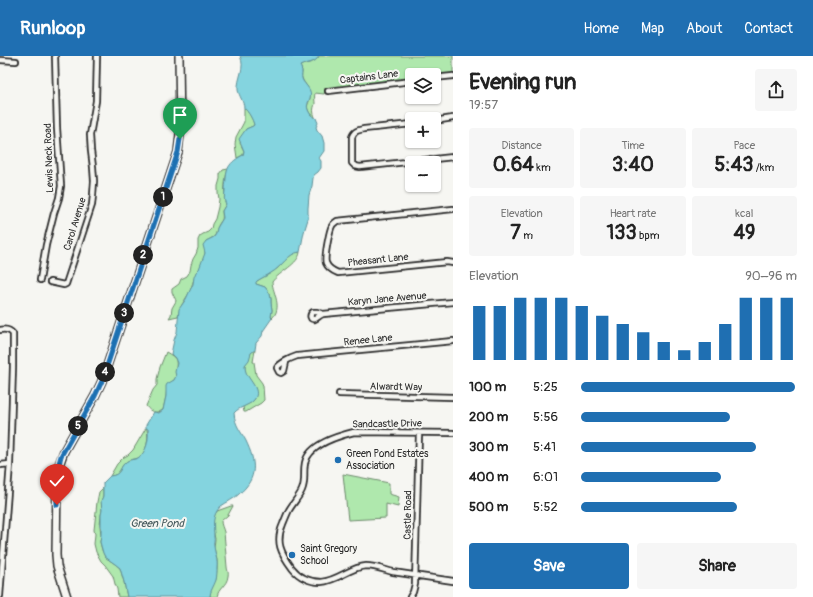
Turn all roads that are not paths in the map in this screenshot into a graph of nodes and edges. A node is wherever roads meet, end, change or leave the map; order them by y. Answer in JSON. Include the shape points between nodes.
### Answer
{"nodes":[{"id":1,"x":55,"y":56,"type":"edge"},
{"id":2,"x":97,"y":56,"type":"edge"},
{"id":3,"x":179,"y":56,"type":"edge"},
{"id":4,"x":0,"y":60,"type":"edge"},
{"id":5,"x":16,"y":61,"type":"dead end"},
{"id":6,"x":453,"y":76,"type":"edge"},
{"id":7,"x":441,"y":77,"type":"edge"},
{"id":8,"x":405,"y":82,"type":"edge"},
{"id":9,"x":328,"y":91,"type":"dead end"},
{"id":10,"x":453,"y":118,"type":"edge"},
{"id":11,"x":441,"y":120,"type":"edge"},
{"id":12,"x":405,"y":125,"type":"edge"},
{"id":13,"x":453,"y":157,"type":"edge"},
{"id":14,"x":453,"y":209,"type":"edge"},
{"id":15,"x":453,"y":263,"type":"edge"},
{"id":16,"x":40,"y":280,"type":"dead end"},
{"id":17,"x":50,"y":282,"type":"dead end"},
{"id":18,"x":453,"y":302,"type":"edge"},
{"id":19,"x":322,"y":314,"type":"dead end"},
{"id":20,"x":0,"y":330,"type":"edge"},
{"id":21,"x":453,"y":341,"type":"edge"},
{"id":22,"x":286,"y":362,"type":"dead end"},
{"id":23,"x":339,"y":394,"type":"dead end"},
{"id":24,"x":453,"y":397,"type":"edge"},
{"id":25,"x":418,"y":433,"type":"junction"},
{"id":26,"x":453,"y":433,"type":"edge"},
{"id":27,"x":10,"y":464,"type":"junction"},
{"id":28,"x":0,"y":465,"type":"edge"},
{"id":29,"x":0,"y":510,"type":"edge"},
{"id":30,"x":7,"y":510,"type":"junction"},
{"id":31,"x":2,"y":553,"type":"edge"},
{"id":32,"x":415,"y":575,"type":"junction"},
{"id":33,"x":453,"y":581,"type":"edge"},
{"id":34,"x":0,"y":596,"type":"edge"},
{"id":35,"x":67,"y":597,"type":"edge"},
{"id":36,"x":410,"y":597,"type":"edge"}],
"edges":[{"from":1,"to":16,"type":"street","name":"Lewis Neck Road","via":[[61,190],[46,245]]},
{"from":2,"to":17,"type":"street","name":"Carol Avenue","via":[[96,102],[90,135],[94,181],[92,205],[66,284]]},
{"from":3,"to":35,"type":"main road","via":[[178,152],[102,381],[59,465],[56,555]]},
{"from":4,"to":5,"type":"street"},
{"from":6,"to":7,"type":"street"},
{"from":8,"to":9,"type":"street","name":"Captains Lane"},
{"from":10,"to":11,"type":"street"},
{"from":12,"to":13,"type":"street","via":[[356,130],[352,140],[354,166]]},
{"from":14,"to":15,"type":"street","name":"Pheasant Lane","via":[[337,221],[331,229],[326,264],[338,273]]},
{"from":18,"to":19,"type":"street","name":"Karyn Jane Avenue"},
{"from":20,"to":27,"type":"street","via":[[13,334]]},
{"from":21,"to":22,"type":"street","name":"Renee Lane","via":[[297,356]]},
{"from":23,"to":24,"type":"street","name":"Alwardt Way"},
{"from":25,"to":26,"type":"street","name":"Sandcastle Drive"},
{"from":25,"to":32,"type":"street","name":"Castle Road"},
{"from":25,"to":32,"type":"street","name":"Sandcastle Drive","via":[[354,432],[318,445],[307,457],[303,488],[289,510],[279,537],[284,556],[294,570],[309,580],[329,580],[367,566]]},
{"from":27,"to":28,"type":"street"},
{"from":27,"to":30,"type":"street"},
{"from":29,"to":30,"type":"street"},
{"from":30,"to":31,"type":"street"},
{"from":31,"to":34,"type":"street"},
{"from":32,"to":33,"type":"street","name":"Sandcastle Drive"},
{"from":32,"to":36,"type":"street","name":"Castle Road"}]}
